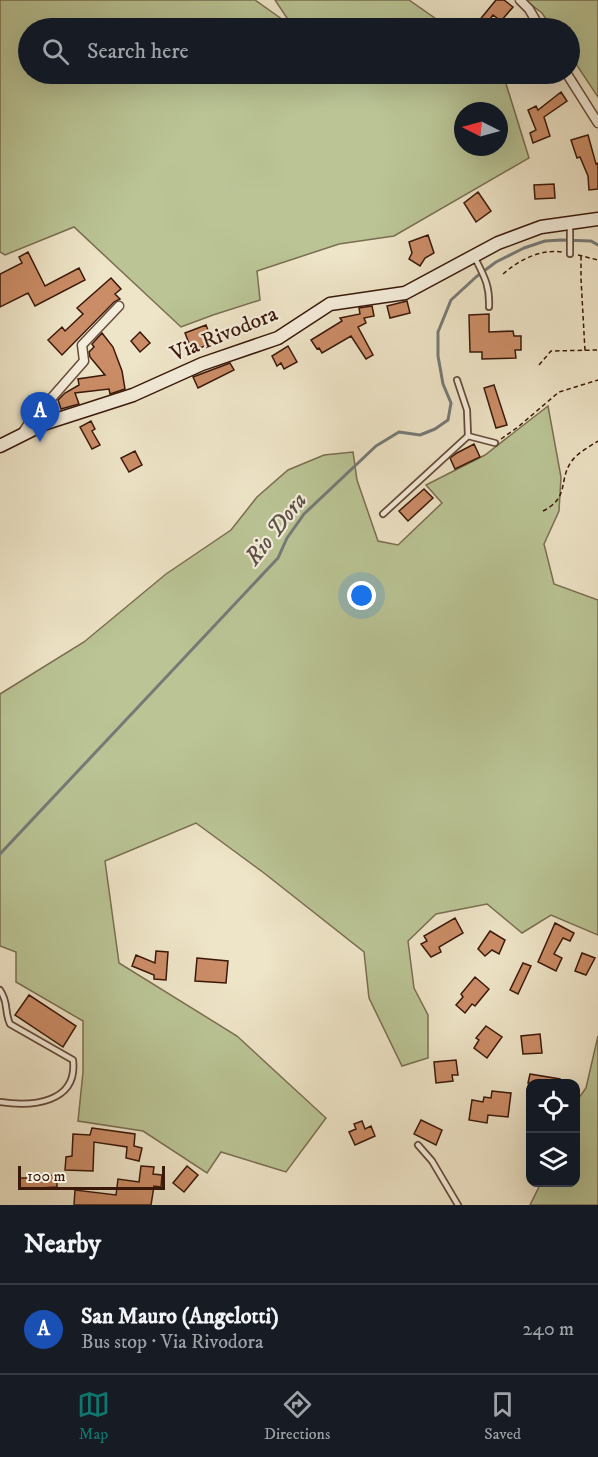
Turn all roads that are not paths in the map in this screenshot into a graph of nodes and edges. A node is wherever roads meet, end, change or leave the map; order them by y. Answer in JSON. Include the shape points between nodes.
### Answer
{"nodes":[{"id":1,"x":520,"y":0,"type":"edge"},
{"id":2,"x":534,"y":18,"type":"edge"},
{"id":3,"x":573,"y":84,"type":"edge"},
{"id":4,"x":598,"y":123,"type":"edge"},
{"id":5,"x":598,"y":219,"type":"edge"},
{"id":6,"x":570,"y":229,"type":"junction"},
{"id":7,"x":570,"y":254,"type":"road end"},
{"id":8,"x":477,"y":262,"type":"junction"},
{"id":9,"x":119,"y":306,"type":"dead end"},
{"id":10,"x":489,"y":307,"type":"dead end"},
{"id":11,"x":457,"y":380,"type":"dead end"},
{"id":12,"x":21,"y":436,"type":"junction"},
{"id":13,"x":468,"y":436,"type":"junction"},
{"id":14,"x":495,"y":443,"type":"road end"},
{"id":15,"x":0,"y":447,"type":"edge"},
{"id":16,"x":383,"y":514,"type":"dead end"},
{"id":17,"x":0,"y":990,"type":"edge"},
{"id":18,"x":0,"y":1102,"type":"edge"},
{"id":19,"x":418,"y":1145,"type":"dead end"},
{"id":20,"x":458,"y":1205,"type":"edge"}],
"edges":[{"from":1,"to":2,"type":"street"},
{"from":3,"to":4,"type":"street"},
{"from":5,"to":6,"type":"street","name":"Via Rivodora"},
{"from":6,"to":7,"type":"lane"},
{"from":6,"to":8,"type":"street","name":"Via Rivodora","via":[[541,227],[498,243]]},
{"from":8,"to":10,"type":"lane","via":[[487,279]]},
{"from":8,"to":12,"type":"street","name":"Via Rivodora","via":[[405,293],[330,304],[278,338],[202,364],[133,395],[46,423]]},
{"from":9,"to":12,"type":"street","via":[[82,345],[84,361]]},
{"from":11,"to":13,"type":"lane","via":[[467,410]]},
{"from":12,"to":15,"type":"street","name":"Via Rivodora"},
{"from":13,"to":14,"type":"lane"},
{"from":13,"to":16,"type":"lane"},
{"from":17,"to":18,"type":"lane","via":[[6,999],[10,1024],[73,1060],[74,1073],[62,1093],[50,1100],[31,1104]]},
{"from":19,"to":20,"type":"lane"}]}
